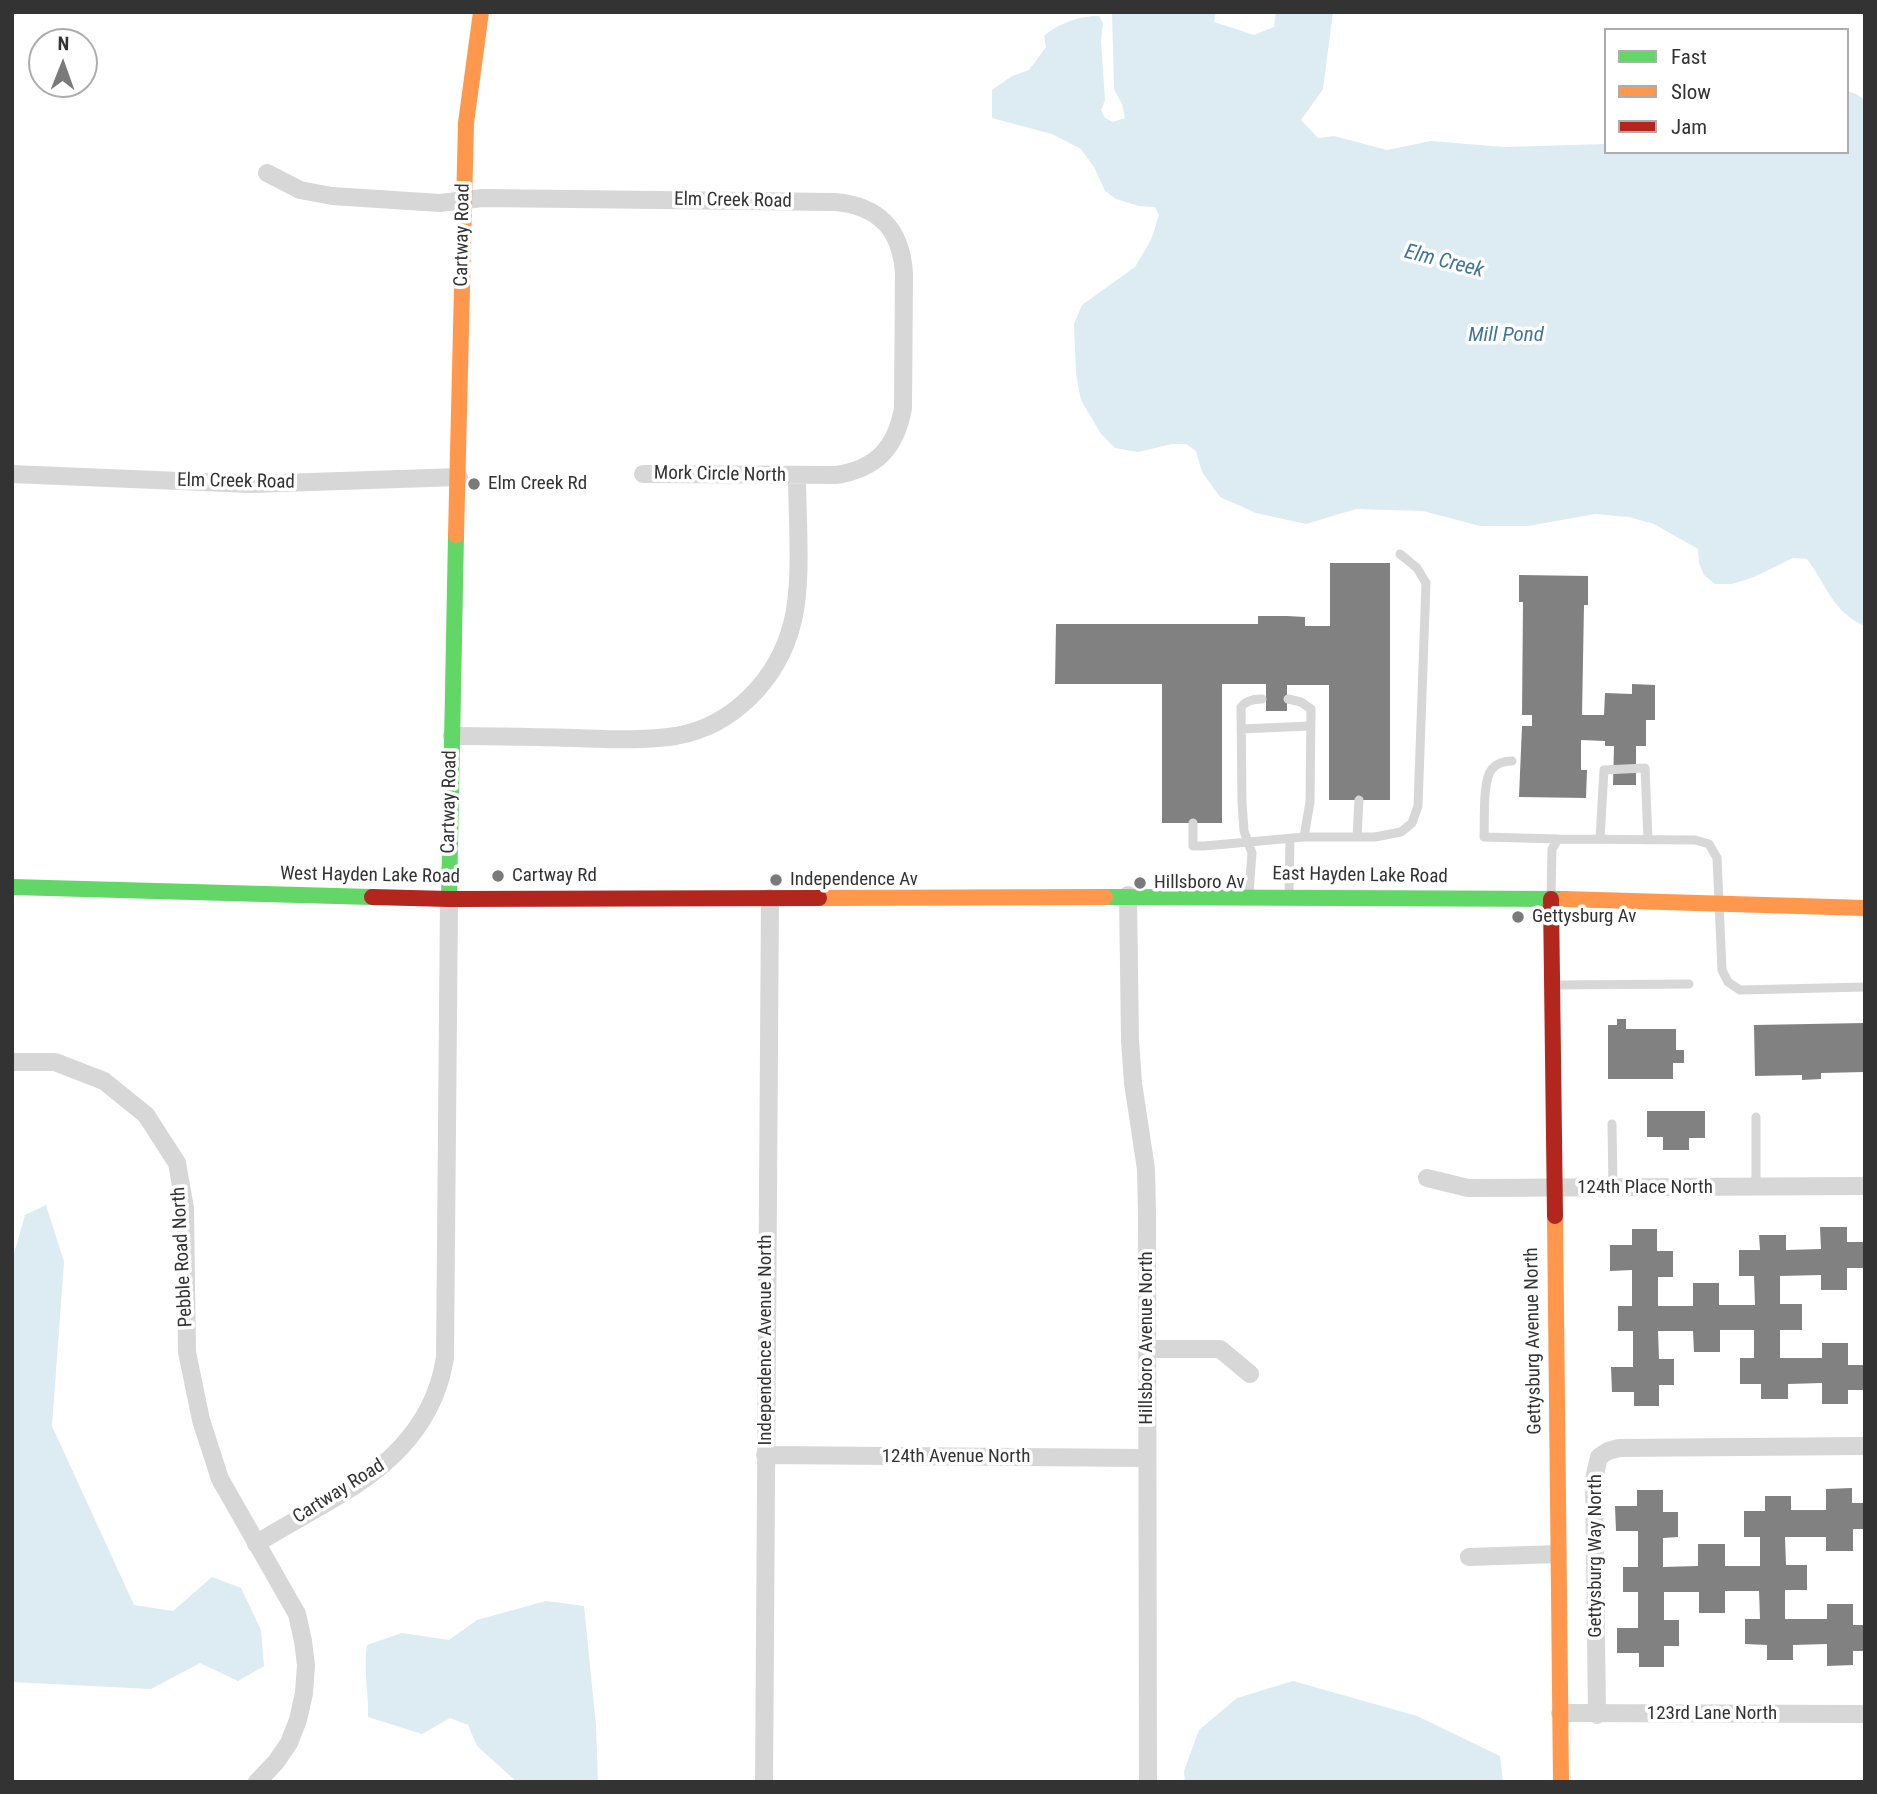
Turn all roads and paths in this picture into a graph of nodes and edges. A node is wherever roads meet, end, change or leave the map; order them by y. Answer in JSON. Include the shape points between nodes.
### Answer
{"nodes":[{"id":1,"x":481,"y":12,"type":"edge"},
{"id":2,"x":267,"y":173,"type":"dead end"},
{"id":3,"x":463,"y":201,"type":"junction"},
{"id":4,"x":12,"y":474,"type":"edge"},
{"id":5,"x":643,"y":474,"type":"dead end"},
{"id":6,"x":797,"y":475,"type":"junction"},
{"id":7,"x":459,"y":477,"type":"junction"},
{"id":8,"x":1400,"y":554,"type":"dead end"},
{"id":9,"x":1262,"y":699,"type":"dead end"},
{"id":10,"x":1288,"y":699,"type":"dead end"},
{"id":11,"x":1310,"y":726,"type":"junction"},
{"id":12,"x":1241,"y":729,"type":"junction"},
{"id":13,"x":452,"y":736,"type":"junction"},
{"id":14,"x":1513,"y":761,"type":"dead end"},
{"id":15,"x":1359,"y":800,"type":"dead end"},
{"id":16,"x":1194,"y":823,"type":"dead end"},
{"id":17,"x":1304,"y":837,"type":"junction"},
{"id":18,"x":1357,"y":837,"type":"junction"},
{"id":19,"x":1290,"y":839,"type":"junction"},
{"id":20,"x":1558,"y":839,"type":"junction"},
{"id":21,"x":1600,"y":839,"type":"junction"},
{"id":22,"x":1648,"y":840,"type":"junction"},
{"id":23,"x":1249,"y":842,"type":"junction"},
{"id":24,"x":12,"y":887,"type":"edge"},
{"id":25,"x":1128,"y":895,"type":"junction"},
{"id":26,"x":1248,"y":896,"type":"junction"},
{"id":27,"x":1289,"y":896,"type":"junction"},
{"id":28,"x":770,"y":898,"type":"junction"},
{"id":29,"x":449,"y":899,"type":"junction"},
{"id":30,"x":1551,"y":900,"type":"junction"},
{"id":31,"x":1718,"y":904,"type":"junction"},
{"id":32,"x":1865,"y":908,"type":"edge"},
{"id":33,"x":1689,"y":984,"type":"dead end"},
{"id":34,"x":1553,"y":985,"type":"junction"},
{"id":35,"x":1865,"y":987,"type":"edge"},
{"id":36,"x":12,"y":1062,"type":"edge"},
{"id":37,"x":1756,"y":1117,"type":"dead end"},
{"id":38,"x":1612,"y":1124,"type":"dead end"},
{"id":39,"x":1427,"y":1178,"type":"dead end"},
{"id":40,"x":1865,"y":1186,"type":"edge"},
{"id":41,"x":1553,"y":1187,"type":"junction"},
{"id":42,"x":1756,"y":1187,"type":"junction"},
{"id":43,"x":1612,"y":1189,"type":"junction"},
{"id":44,"x":1148,"y":1349,"type":"junction"},
{"id":45,"x":1250,"y":1374,"type":"dead end"},
{"id":46,"x":1865,"y":1446,"type":"edge"},
{"id":47,"x":765,"y":1455,"type":"junction"},
{"id":48,"x":1147,"y":1458,"type":"junction"},
{"id":49,"x":256,"y":1544,"type":"junction"},
{"id":50,"x":1558,"y":1554,"type":"junction"},
{"id":51,"x":1469,"y":1556,"type":"dead end"},
{"id":52,"x":1560,"y":1713,"type":"junction"},
{"id":53,"x":1597,"y":1714,"type":"junction"},
{"id":54,"x":1865,"y":1714,"type":"edge"},
{"id":55,"x":257,"y":1782,"type":"edge"},
{"id":56,"x":764,"y":1782,"type":"edge"},
{"id":57,"x":1148,"y":1782,"type":"edge"},
{"id":58,"x":1561,"y":1782,"type":"edge"}],
"edges":[{"from":1,"to":3,"type":"main road","name":"Cartway Road","via":[[466,123]]},
{"from":2,"to":3,"type":"street","name":"Elm Creek Road","via":[[300,190],[332,196]]},
{"from":3,"to":6,"type":"street","name":"Elm Creek Road","via":[[835,202],[871,211],[889,225],[903,255],[900,428],[889,446],[856,472]]},
{"from":3,"to":7,"type":"main road","name":"Cartway Road"},
{"from":4,"to":7,"type":"street","name":"Elm Creek Road","via":[[251,484]]},
{"from":5,"to":6,"type":"street","name":"Mork Circle North"},
{"from":6,"to":13,"type":"street","via":[[793,622],[783,655],[740,707],[710,725],[645,739]]},
{"from":7,"to":13,"type":"main road","name":"Cartway Road"},
{"from":8,"to":18,"type":"lane","via":[[1426,583],[1418,806],[1412,823],[1401,832]]},
{"from":9,"to":12,"type":"lane","via":[[1241,706]]},
{"from":10,"to":11,"type":"lane","via":[[1311,709]]},
{"from":11,"to":12,"type":"lane"},
{"from":11,"to":17,"type":"lane","via":[[1310,802]]},
{"from":12,"to":23,"type":"lane","via":[[1244,831]]},
{"from":13,"to":29,"type":"main road","name":"Cartway Road"},
{"from":14,"to":20,"type":"lane","via":[[1491,769],[1486,780],[1484,837]]},
{"from":15,"to":18,"type":"lane"},
{"from":16,"to":23,"type":"lane","via":[[1193,846]]},
{"from":17,"to":18,"type":"lane"},
{"from":17,"to":19,"type":"lane"},
{"from":19,"to":23,"type":"lane"},
{"from":19,"to":27,"type":"lane"},
{"from":20,"to":21,"type":"lane"},
{"from":20,"to":30,"type":"lane","via":[[1552,849]]},
{"from":21,"to":22,"type":"lane"},
{"from":21,"to":22,"type":"lane","via":[[1604,770],[1645,768]]},
{"from":22,"to":31,"type":"lane","via":[[1709,844],[1717,858]]},
{"from":23,"to":26,"type":"lane"},
{"from":24,"to":29,"type":"main road","name":"West Hayden Lake Road"},
{"from":25,"to":26,"type":"main road","name":"East Hayden Lake Road"},
{"from":25,"to":28,"type":"main road","name":"East Hayden Lake Road"},
{"from":25,"to":44,"type":"street","name":"Hillsboro Avenue North","via":[[1130,1041],[1146,1169]]},
{"from":26,"to":27,"type":"main road","name":"East Hayden Lake Road"},
{"from":27,"to":30,"type":"main road","name":"East Hayden Lake Road"},
{"from":28,"to":29,"type":"main road","name":"West Hayden Lake Road"},
{"from":28,"to":47,"type":"street","name":"Independence Avenue North"},
{"from":29,"to":49,"type":"street","name":"Cartway Road","via":[[445,1358],[438,1389],[405,1445],[375,1473]]},
{"from":30,"to":31,"type":"main road","name":"East Hayden Lake Road"},
{"from":30,"to":34,"type":"main road","name":"Gettysburg Avenue North"},
{"from":31,"to":32,"type":"main road","name":"East Hayden Lake Road"},
{"from":31,"to":35,"type":"lane","via":[[1722,970],[1728,982],[1740,990]]},
{"from":33,"to":34,"type":"lane"},
{"from":34,"to":41,"type":"main road","name":"Gettysburg Avenue North"},
{"from":36,"to":49,"type":"street","name":"Pebble Road North","via":[[55,1062],[104,1081],[146,1115],[177,1163],[185,1208],[187,1352],[199,1411],[220,1479]]},
{"from":37,"to":42,"type":"lane"},
{"from":38,"to":43,"type":"lane"},
{"from":39,"to":41,"type":"street","name":"124th Place North","via":[[1468,1188]]},
{"from":40,"to":42,"type":"street","name":"124th Place North"},
{"from":41,"to":43,"type":"street","name":"124th Place North"},
{"from":41,"to":50,"type":"main road","name":"Gettysburg Avenue North"},
{"from":42,"to":43,"type":"street","name":"124th Place North"},
{"from":44,"to":45,"type":"street","via":[[1220,1349]]},
{"from":44,"to":48,"type":"street","name":"Hillsboro Avenue North"},
{"from":46,"to":53,"type":"street","name":"Gettysburg Way North","via":[[1619,1448],[1599,1457],[1594,1479]]},
{"from":47,"to":48,"type":"street","name":"124th Avenue North"},
{"from":47,"to":56,"type":"street","name":"Independence Avenue North"},
{"from":48,"to":57,"type":"street","name":"Hillsboro Avenue North"},
{"from":49,"to":55,"type":"street","name":"Pebble Road North","via":[[297,1614],[306,1665],[298,1720],[289,1743]]},
{"from":50,"to":51,"type":"street"},
{"from":50,"to":52,"type":"main road","name":"Gettysburg Avenue North"},
{"from":52,"to":53,"type":"street","name":"123rd Lane North"},
{"from":52,"to":58,"type":"main road","name":"Gettysburg Avenue North"},
{"from":53,"to":54,"type":"street","name":"123rd Lane North"}]}
